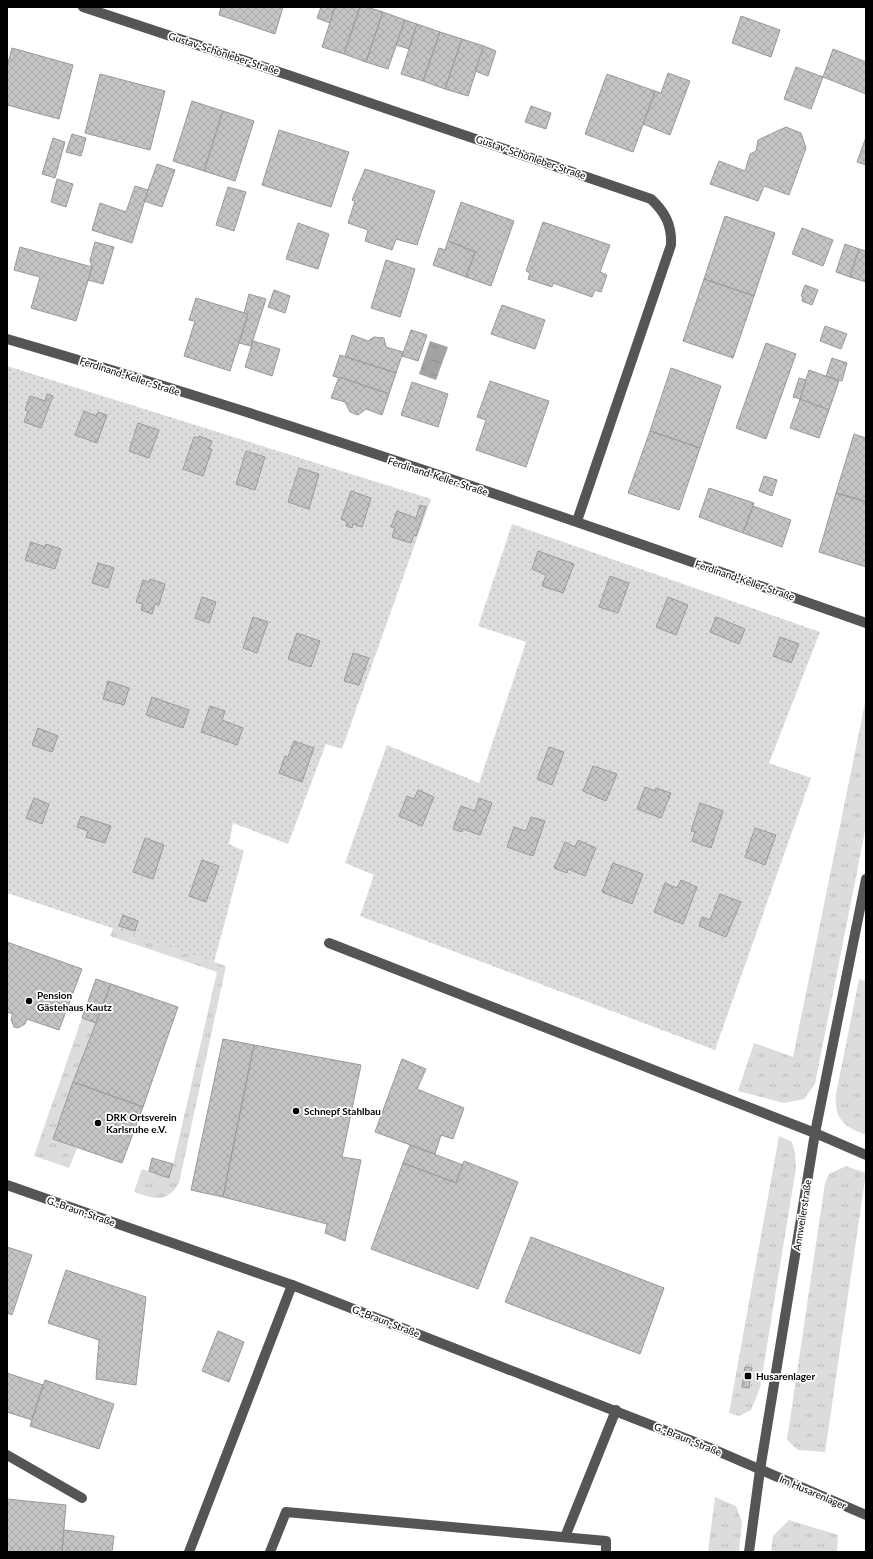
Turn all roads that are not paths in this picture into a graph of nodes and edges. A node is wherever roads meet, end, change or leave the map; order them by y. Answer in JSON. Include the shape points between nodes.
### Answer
{"nodes":[{"id":1,"x":83,"y":7,"type":"edge"},
{"id":2,"x":7,"y":339,"type":"edge"},
{"id":3,"x":577,"y":521,"type":"junction"},
{"id":4,"x":866,"y":623,"type":"edge"},
{"id":5,"x":866,"y":879,"type":"edge"},
{"id":6,"x":329,"y":943,"type":"dead end"},
{"id":7,"x":815,"y":1133,"type":"junction"},
{"id":8,"x":866,"y":1155,"type":"edge"},
{"id":9,"x":7,"y":1185,"type":"edge"},
{"id":10,"x":292,"y":1285,"type":"junction"},
{"id":11,"x":616,"y":1410,"type":"junction"},
{"id":12,"x":7,"y":1455,"type":"edge"},
{"id":13,"x":760,"y":1470,"type":"junction"},
{"id":14,"x":82,"y":1498,"type":"dead end"},
{"id":15,"x":866,"y":1515,"type":"edge"},
{"id":16,"x":565,"y":1538,"type":"junction"},
{"id":17,"x":189,"y":1552,"type":"edge"},
{"id":18,"x":270,"y":1552,"type":"edge"},
{"id":19,"x":606,"y":1552,"type":"edge"},
{"id":20,"x":750,"y":1552,"type":"edge"}],
"edges":[{"from":1,"to":3,"type":"street","name":"Gustav-Schönleber-Straße","via":[[651,198],[659,206],[672,230],[671,245]]},
{"from":2,"to":3,"type":"street","name":"Ferdinand-Keller-Straße","via":[[122,373]]},
{"from":3,"to":4,"type":"street","name":"Ferdinand-Keller-Straße"},
{"from":5,"to":7,"type":"street","name":"Annweilerstraße"},
{"from":6,"to":7,"type":"street"},
{"from":7,"to":8,"type":"street"},
{"from":7,"to":13,"type":"street","name":"Annweilerstraße"},
{"from":9,"to":10,"type":"street","name":"G.-Braun-Straße"},
{"from":10,"to":11,"type":"street","name":"G.-Braun-Straße"},
{"from":10,"to":17,"type":"street"},
{"from":11,"to":13,"type":"street","name":"G.-Braun-Straße"},
{"from":11,"to":16,"type":"street"},
{"from":12,"to":14,"type":"street"},
{"from":13,"to":15,"type":"street","name":"Im Husarenlager"},
{"from":13,"to":20,"type":"street","name":"Annweilerstraße"},
{"from":16,"to":18,"type":"street","via":[[286,1512]]},
{"from":16,"to":19,"type":"street","via":[[606,1541]]}]}
